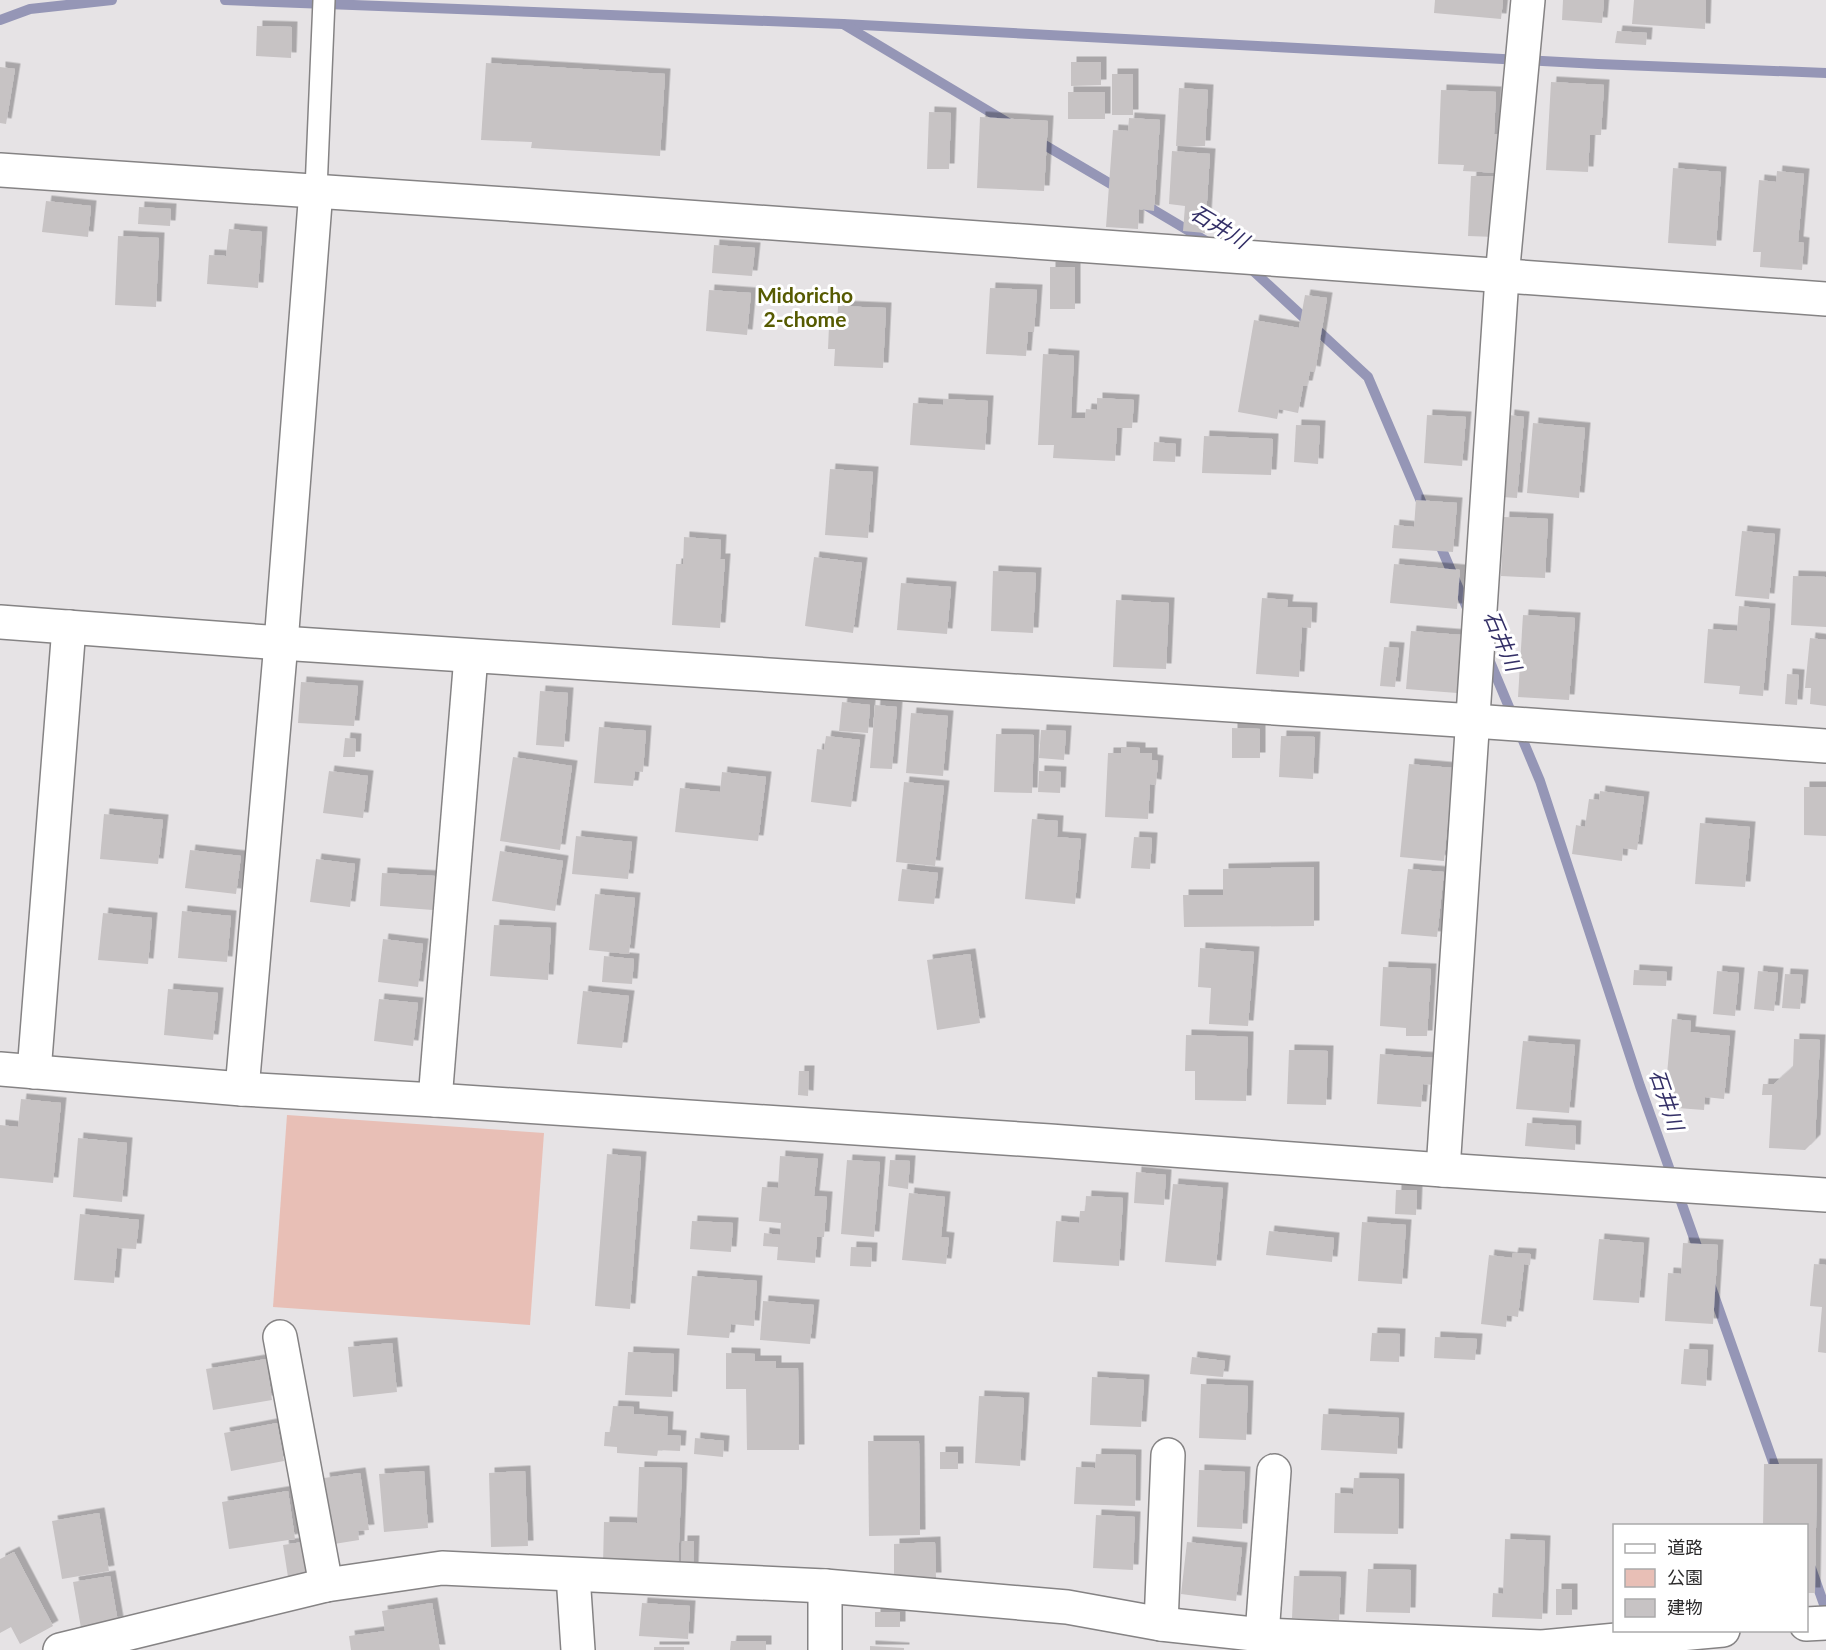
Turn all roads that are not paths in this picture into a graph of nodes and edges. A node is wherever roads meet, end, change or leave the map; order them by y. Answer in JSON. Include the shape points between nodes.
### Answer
{"nodes":[{"id":1,"x":324,"y":0,"type":"edge"},
{"id":2,"x":1528,"y":0,"type":"edge"},
{"id":3,"x":0,"y":170,"type":"edge"},
{"id":4,"x":316,"y":190,"type":"junction"},
{"id":5,"x":1502,"y":277,"type":"junction"},
{"id":6,"x":1826,"y":299,"type":"edge"},
{"id":7,"x":0,"y":622,"type":"edge"},
{"id":8,"x":69,"y":627,"type":"junction"},
{"id":9,"x":281,"y":643,"type":"junction"},
{"id":10,"x":471,"y":656,"type":"junction"},
{"id":11,"x":1474,"y":721,"type":"junction"},
{"id":12,"x":1826,"y":746,"type":"edge"},
{"id":13,"x":0,"y":1069,"type":"edge"},
{"id":14,"x":34,"y":1072,"type":"junction"},
{"id":15,"x":242,"y":1089,"type":"junction"},
{"id":16,"x":435,"y":1100,"type":"junction"},
{"id":17,"x":1443,"y":1170,"type":"junction"},
{"id":18,"x":1826,"y":1195,"type":"edge"},
{"id":19,"x":280,"y":1337,"type":"dead end"},
{"id":20,"x":1168,"y":1455,"type":"dead end"},
{"id":21,"x":1274,"y":1472,"type":"dead end"},
{"id":22,"x":573,"y":1575,"type":"junction"},
{"id":23,"x":326,"y":1585,"type":"junction"},
{"id":24,"x":825,"y":1586,"type":"junction"},
{"id":25,"x":1826,"y":1623,"type":"edge"},
{"id":26,"x":1161,"y":1624,"type":"junction"},
{"id":27,"x":1808,"y":1624,"type":"edge"},
{"id":28,"x":1702,"y":1632,"type":"edge"},
{"id":29,"x":1262,"y":1635,"type":"junction"},
{"id":30,"x":60,"y":1650,"type":"edge"},
{"id":31,"x":578,"y":1650,"type":"edge"},
{"id":32,"x":825,"y":1650,"type":"edge"}],
"edges":[{"from":1,"to":4,"type":"lane"},
{"from":2,"to":5,"type":"street"},
{"from":3,"to":4,"type":"street"},
{"from":4,"to":5,"type":"street"},
{"from":4,"to":9,"type":"street"},
{"from":5,"to":6,"type":"street"},
{"from":5,"to":11,"type":"street"},
{"from":7,"to":8,"type":"street"},
{"from":8,"to":9,"type":"street"},
{"from":8,"to":14,"type":"street"},
{"from":9,"to":10,"type":"street"},
{"from":9,"to":15,"type":"street"},
{"from":10,"to":11,"type":"street"},
{"from":10,"to":16,"type":"street"},
{"from":11,"to":12,"type":"street"},
{"from":11,"to":17,"type":"street"},
{"from":13,"to":14,"type":"street"},
{"from":14,"to":15,"type":"street"},
{"from":15,"to":16,"type":"street"},
{"from":16,"to":17,"type":"street"},
{"from":17,"to":18,"type":"street"},
{"from":19,"to":23,"type":"street"},
{"from":20,"to":26,"type":"street"},
{"from":21,"to":29,"type":"street"},
{"from":22,"to":23,"type":"street","via":[[442,1568]]},
{"from":22,"to":24,"type":"street"},
{"from":22,"to":31,"type":"street"},
{"from":23,"to":30,"type":"street"},
{"from":24,"to":26,"type":"street","via":[[1067,1607]]},
{"from":24,"to":32,"type":"street"},
{"from":25,"to":27,"type":"street"},
{"from":26,"to":29,"type":"street"},
{"from":28,"to":29,"type":"street","via":[[1542,1647]]}]}
